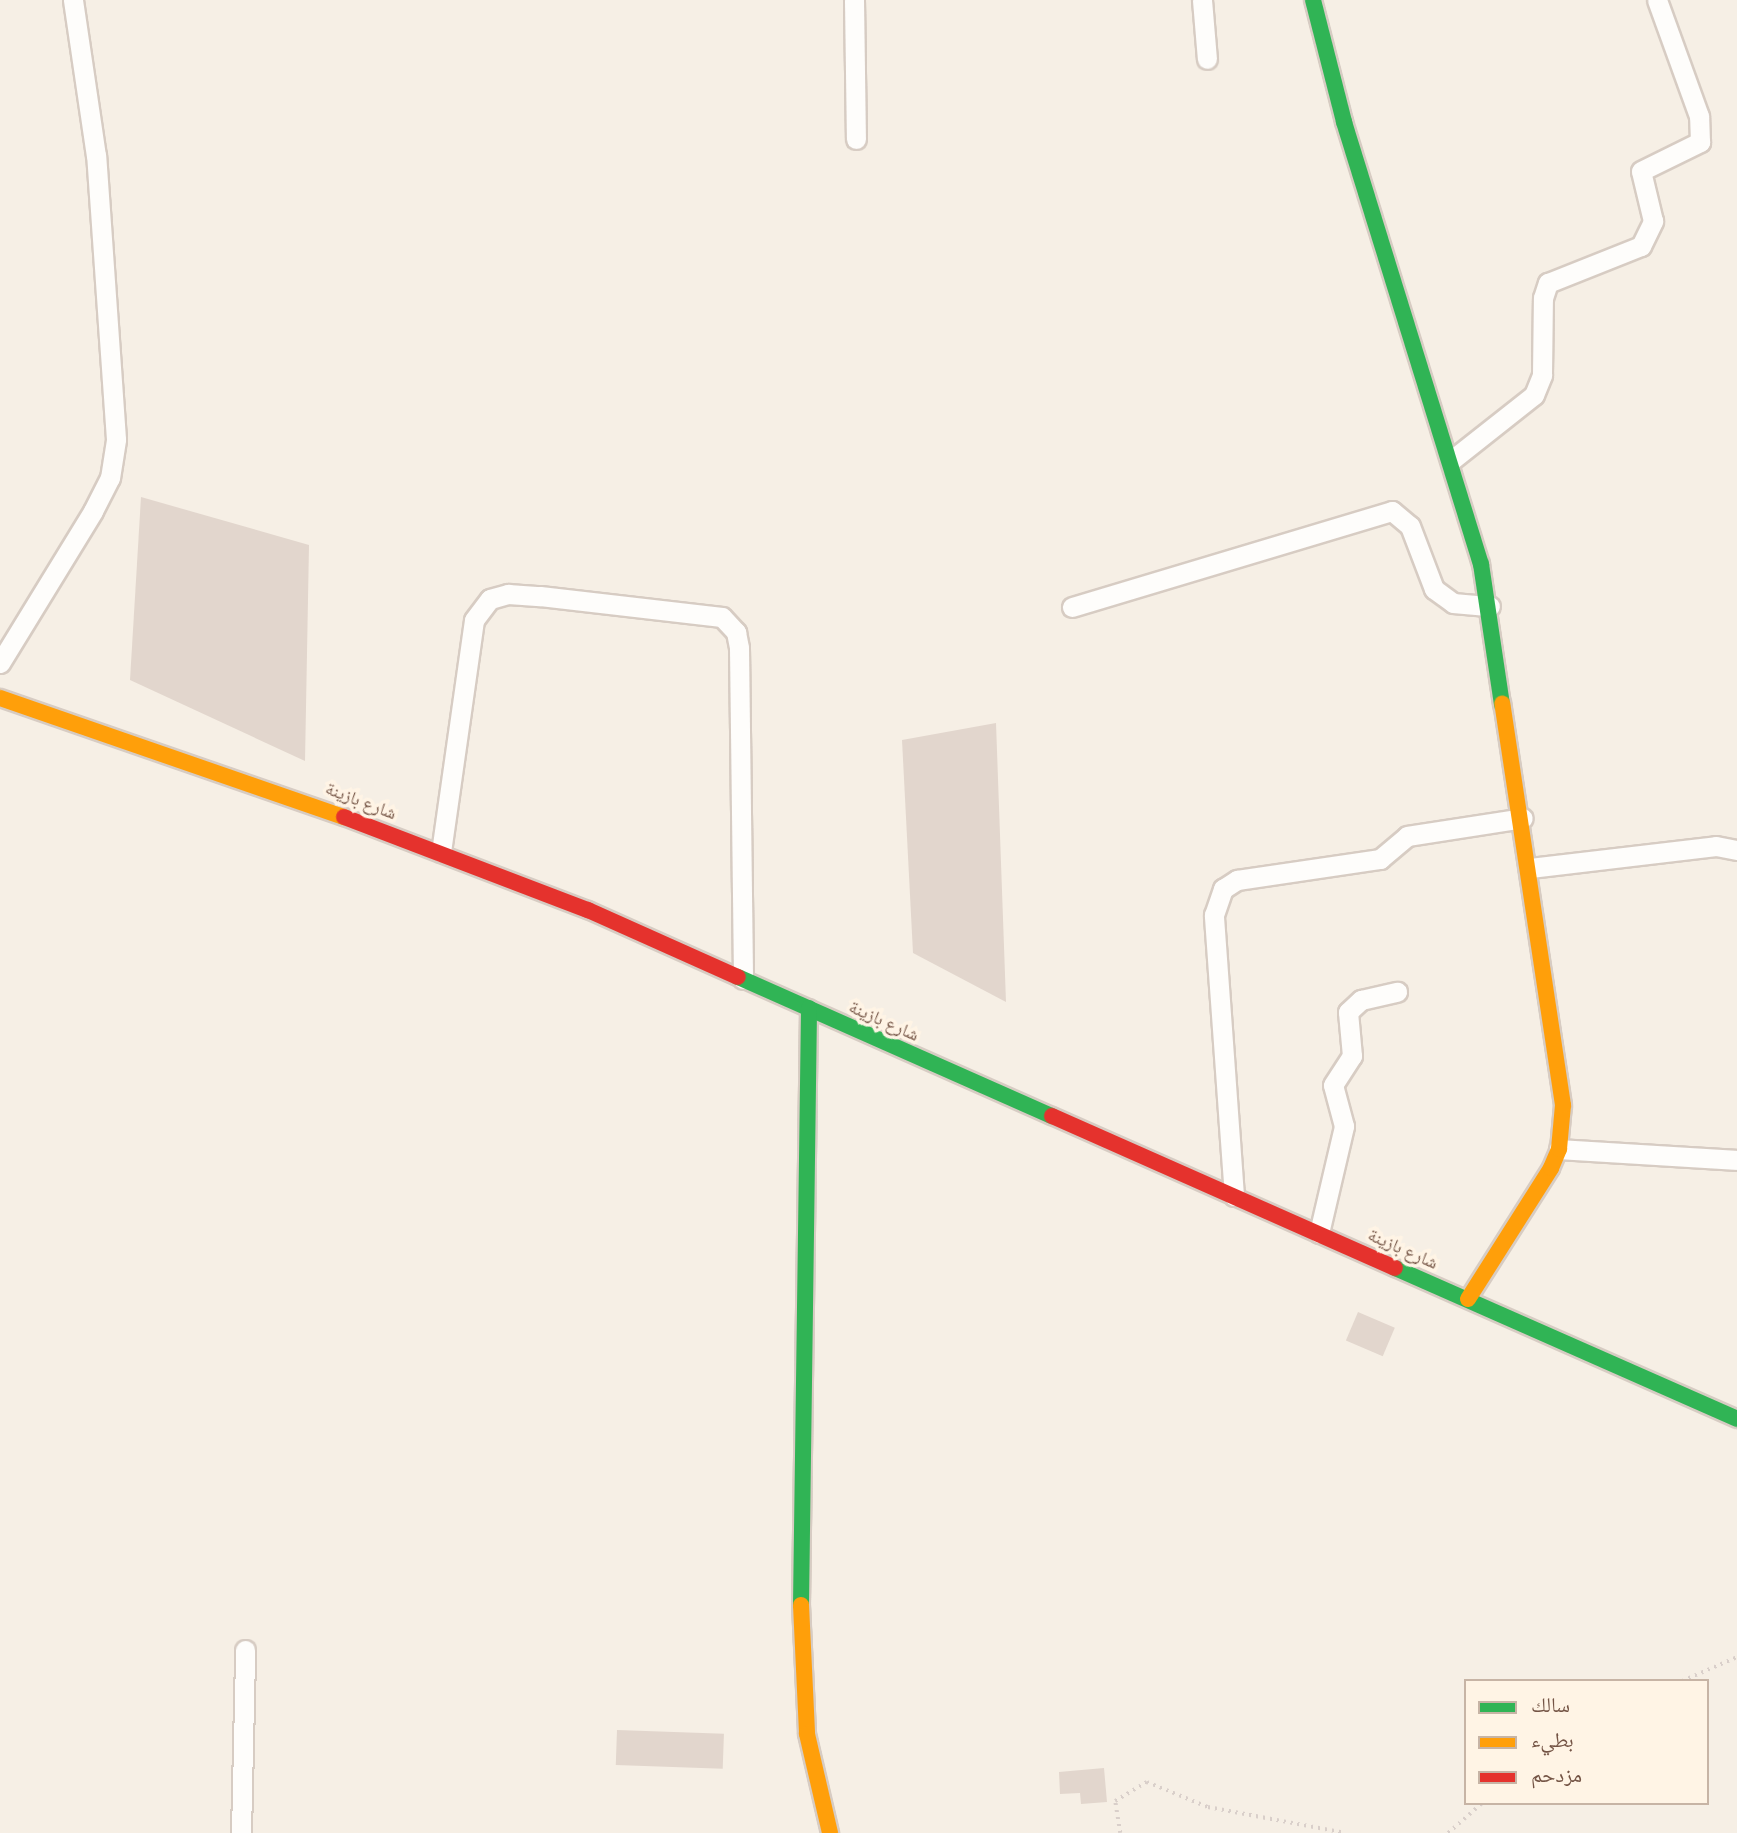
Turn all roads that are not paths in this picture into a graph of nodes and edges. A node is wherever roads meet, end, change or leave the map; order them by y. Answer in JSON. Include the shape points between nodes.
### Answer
{"nodes":[{"id":1,"x":73,"y":0,"type":"edge"},
{"id":2,"x":854,"y":0,"type":"edge"},
{"id":3,"x":1202,"y":0,"type":"edge"},
{"id":4,"x":1313,"y":0,"type":"edge"},
{"id":5,"x":1657,"y":0,"type":"edge"},
{"id":6,"x":1207,"y":59,"type":"dead end"},
{"id":7,"x":856,"y":139,"type":"dead end"},
{"id":8,"x":1452,"y":459,"type":"junction"},
{"id":9,"x":1490,"y":606,"type":"junction"},
{"id":10,"x":1072,"y":607,"type":"dead end"},
{"id":11,"x":0,"y":663,"type":"edge"},
{"id":12,"x":0,"y":698,"type":"edge"},
{"id":13,"x":1523,"y":818,"type":"junction"},
{"id":14,"x":1737,"y":850,"type":"edge"},
{"id":15,"x":441,"y":852,"type":"junction"},
{"id":16,"x":1530,"y":869,"type":"junction"},
{"id":17,"x":743,"y":979,"type":"junction"},
{"id":18,"x":1397,"y":992,"type":"dead end"},
{"id":19,"x":809,"y":1008,"type":"junction"},
{"id":20,"x":1559,"y":1149,"type":"junction"},
{"id":21,"x":1737,"y":1160,"type":"edge"},
{"id":22,"x":1234,"y":1196,"type":"junction"},
{"id":23,"x":1319,"y":1233,"type":"junction"},
{"id":24,"x":1468,"y":1299,"type":"junction"},
{"id":25,"x":1737,"y":1419,"type":"edge"},
{"id":26,"x":245,"y":1650,"type":"dead end"},
{"id":27,"x":241,"y":1833,"type":"edge"},
{"id":28,"x":830,"y":1833,"type":"edge"}],
"edges":[{"from":1,"to":11,"type":"street","via":[[96,156],[116,439],[110,478],[93,511]]},
{"from":2,"to":7,"type":"street"},
{"from":3,"to":6,"type":"street"},
{"from":4,"to":8,"type":"street","via":[[1344,122]]},
{"from":5,"to":8,"type":"street","via":[[1699,116],[1700,142],[1641,171],[1653,221],[1641,246],[1548,283],[1543,298],[1542,375],[1534,395]]},
{"from":8,"to":9,"type":"street"},
{"from":9,"to":10,"type":"street","via":[[1453,603],[1434,589],[1410,526],[1392,511]]},
{"from":9,"to":13,"type":"street"},
{"from":12,"to":15,"type":"street","name":"شارع بازينة","via":[[245,779]]},
{"from":13,"to":16,"type":"street"},
{"from":13,"to":22,"type":"street","via":[[1407,836],[1380,859],[1237,880],[1223,889],[1214,915]]},
{"from":14,"to":16,"type":"street","via":[[1716,846]]},
{"from":15,"to":17,"type":"street","name":"شارع بازينة"},
{"from":15,"to":17,"type":"street","via":[[474,620],[490,599],[530,595],[722,617],[736,632],[740,648]]},
{"from":16,"to":20,"type":"street","via":[[1563,1105]]},
{"from":17,"to":19,"type":"street","name":"شارع بازينة"},
{"from":18,"to":23,"type":"street","via":[[1360,1000],[1348,1012],[1352,1056],[1333,1085],[1344,1126]]},
{"from":19,"to":22,"type":"street","name":"شارع بازينة"},
{"from":19,"to":28,"type":"street","via":[[801,1643],[807,1734]]},
{"from":20,"to":21,"type":"street"},
{"from":20,"to":24,"type":"street"},
{"from":22,"to":23,"type":"street","name":"شارع بازينة"},
{"from":23,"to":24,"type":"street","name":"شارع بازينة"},
{"from":24,"to":25,"type":"street","name":"شارع بازينة"},
{"from":26,"to":27,"type":"street"}]}
